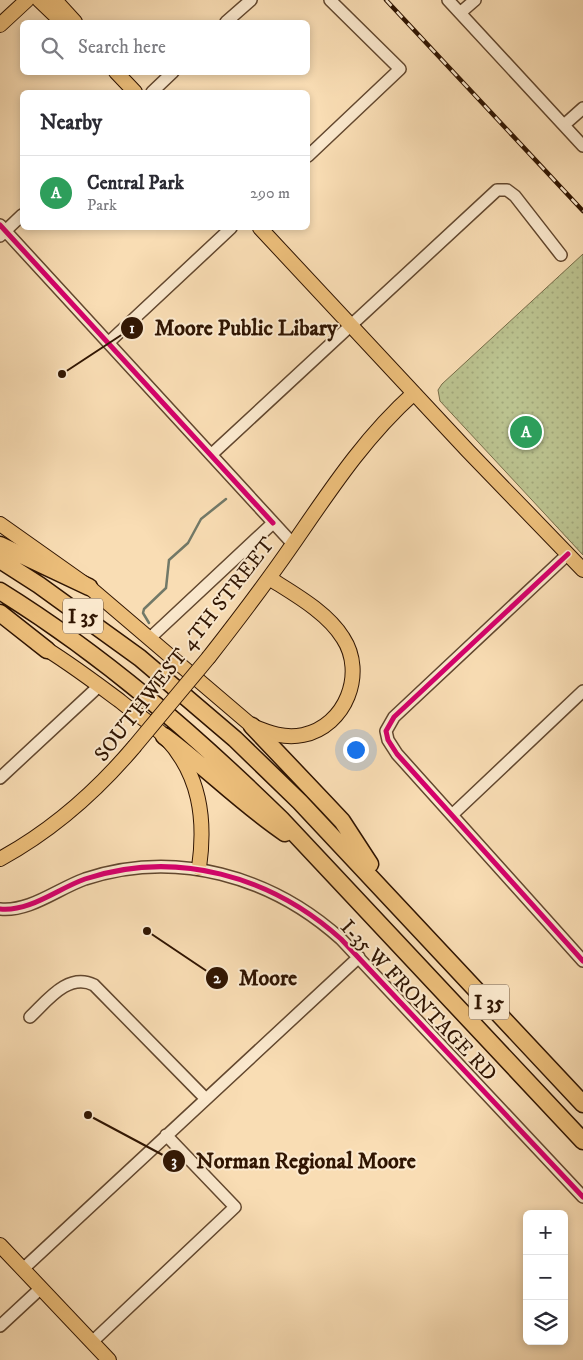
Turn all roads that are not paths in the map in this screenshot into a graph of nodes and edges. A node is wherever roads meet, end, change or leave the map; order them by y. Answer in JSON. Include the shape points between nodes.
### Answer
{"nodes":[{"id":1,"x":27,"y":0,"type":"edge"},
{"id":2,"x":39,"y":0,"type":"edge"},
{"id":3,"x":55,"y":0,"type":"edge"},
{"id":4,"x":251,"y":0,"type":"edge"},
{"id":5,"x":330,"y":0,"type":"edge"},
{"id":6,"x":448,"y":0,"type":"edge"},
{"id":7,"x":475,"y":0,"type":"edge"},
{"id":8,"x":460,"y":14,"type":"junction"},
{"id":9,"x":60,"y":20,"type":"edge"},
{"id":10,"x":73,"y":20,"type":"edge"},
{"id":11,"x":228,"y":20,"type":"edge"},
{"id":12,"x":0,"y":25,"type":"edge"},
{"id":13,"x":119,"y":75,"type":"edge"},
{"id":14,"x":170,"y":75,"type":"edge"},
{"id":15,"x":133,"y":90,"type":"edge"},
{"id":16,"x":154,"y":90,"type":"edge"},
{"id":17,"x":583,"y":108,"type":"edge"},
{"id":18,"x":564,"y":125,"type":"junction"},
{"id":19,"x":583,"y":146,"type":"edge"},
{"id":20,"x":310,"y":154,"type":"edge"},
{"id":21,"x":20,"y":216,"type":"edge"},
{"id":22,"x":2,"y":230,"type":"edge"},
{"id":23,"x":229,"y":230,"type":"edge"},
{"id":24,"x":262,"y":230,"type":"edge"},
{"id":25,"x":561,"y":255,"type":"dead end"},
{"id":26,"x":350,"y":324,"type":"junction"},
{"id":27,"x":108,"y":343,"type":"junction"},
{"id":28,"x":414,"y":392,"type":"junction"},
{"id":29,"x":212,"y":454,"type":"junction"},
{"id":30,"x":273,"y":523,"type":"junction"},
{"id":31,"x":0,"y":524,"type":"edge"},
{"id":32,"x":293,"y":544,"type":"junction"},
{"id":33,"x":0,"y":545,"type":"edge"},
{"id":34,"x":568,"y":554,"type":"junction"},
{"id":35,"x":0,"y":560,"type":"edge"},
{"id":36,"x":583,"y":570,"type":"edge"},
{"id":37,"x":269,"y":578,"type":"junction"},
{"id":38,"x":89,"y":587,"type":"junction"},
{"id":39,"x":0,"y":591,"type":"edge"},
{"id":40,"x":0,"y":613,"type":"edge"},
{"id":41,"x":0,"y":623,"type":"edge"},
{"id":42,"x":150,"y":638,"type":"junction"},
{"id":43,"x":47,"y":650,"type":"junction"},
{"id":44,"x":99,"y":686,"type":"junction"},
{"id":45,"x":583,"y":691,"type":"edge"},
{"id":46,"x":252,"y":726,"type":"junction"},
{"id":47,"x":164,"y":736,"type":"junction"},
{"id":48,"x":0,"y":778,"type":"edge"},
{"id":49,"x":452,"y":814,"type":"junction"},
{"id":50,"x":311,"y":850,"type":"junction"},
{"id":51,"x":0,"y":859,"type":"edge"},
{"id":52,"x":199,"y":868,"type":"junction"},
{"id":53,"x":394,"y":901,"type":"junction"},
{"id":54,"x":0,"y":909,"type":"edge"},
{"id":55,"x":359,"y":957,"type":"junction"},
{"id":56,"x":583,"y":961,"type":"edge"},
{"id":57,"x":30,"y":1017,"type":"dead end"},
{"id":58,"x":206,"y":1099,"type":"junction"},
{"id":59,"x":583,"y":1104,"type":"edge"},
{"id":60,"x":166,"y":1135,"type":"junction"},
{"id":61,"x":583,"y":1141,"type":"edge"},
{"id":62,"x":583,"y":1197,"type":"edge"},
{"id":63,"x":0,"y":1245,"type":"edge"},
{"id":64,"x":23,"y":1269,"type":"junction"},
{"id":65,"x":41,"y":1288,"type":"junction"},
{"id":66,"x":0,"y":1326,"type":"edge"},
{"id":67,"x":92,"y":1342,"type":"junction"},
{"id":68,"x":109,"y":1360,"type":"edge"}],
"edges":[{"from":1,"to":12,"type":"main road"},
{"from":2,"to":9,"type":"main road"},
{"from":3,"to":10,"type":"main road"},
{"from":4,"to":11,"type":"street"},
{"from":5,"to":20,"type":"street","via":[[400,69]]},
{"from":6,"to":8,"type":"street"},
{"from":7,"to":8,"type":"street"},
{"from":8,"to":18,"type":"street"},
{"from":13,"to":15,"type":"main road"},
{"from":14,"to":16,"type":"street"},
{"from":17,"to":18,"type":"street"},
{"from":18,"to":19,"type":"street"},
{"from":21,"to":22,"type":"street"},
{"from":22,"to":27,"type":"street"},
{"from":23,"to":27,"type":"street"},
{"from":24,"to":26,"type":"main road"},
{"from":25,"to":26,"type":"street","via":[[515,196],[506,190],[497,190]]},
{"from":26,"to":28,"type":"main road"},
{"from":26,"to":29,"type":"street"},
{"from":27,"to":29,"type":"street"},
{"from":28,"to":32,"type":"main road","name":"SOUTHWEST 4TH STREET","via":[[362,445]]},
{"from":28,"to":34,"type":"main road"},
{"from":29,"to":30,"type":"street"},
{"from":30,"to":32,"type":"street"},
{"from":30,"to":42,"type":"street"},
{"from":31,"to":38,"type":"main road"},
{"from":32,"to":37,"type":"main road","name":"SOUTHWEST 4TH STREET"},
{"from":33,"to":38,"type":"highway"},
{"from":34,"to":36,"type":"main road"},
{"from":34,"to":49,"type":"street","via":[[394,717],[386,732],[391,746]]},
{"from":35,"to":53,"type":"highway","number":"I 35","via":[[110,636],[205,712],[300,802]]},
{"from":37,"to":46,"type":"main road","via":[[335,627],[348,646],[353,676],[345,704],[317,730],[285,736]]},
{"from":37,"to":51,"type":"main road","name":"SOUTHWEST 4TH STREET","bridge":true,"via":[[111,774],[36,839]]},
{"from":38,"to":42,"type":"main road"},
{"from":39,"to":50,"type":"highway","number":"I 35","via":[[95,655],[187,730]]},
{"from":40,"to":43,"type":"highway"},
{"from":41,"to":43,"type":"main road"},
{"from":42,"to":46,"type":"main road"},
{"from":43,"to":44,"type":"main road"},
{"from":44,"to":47,"type":"main road"},
{"from":44,"to":48,"type":"street"},
{"from":45,"to":49,"type":"street"},
{"from":46,"to":53,"type":"highway","via":[[342,821]]},
{"from":47,"to":50,"type":"highway","via":[[258,815]]},
{"from":47,"to":52,"type":"main road","via":[[188,769],[198,795],[203,830]]},
{"from":49,"to":56,"type":"street"},
{"from":50,"to":61,"type":"highway","number":"I 35"},
{"from":52,"to":54,"type":"street","name":"I-35 W FRONTAGE RD","via":[[154,868],[106,874],[59,890],[25,907]]},
{"from":52,"to":55,"type":"street","name":"I-35 W FRONTAGE RD","via":[[236,877],[281,895],[327,926]]},
{"from":53,"to":59,"type":"highway","number":"I 35"},
{"from":55,"to":58,"type":"street"},
{"from":55,"to":62,"type":"street","name":"I-35 W FRONTAGE RD"},
{"from":57,"to":58,"type":"street","via":[[60,988],[77,981],[85,982],[100,989]]},
{"from":58,"to":60,"type":"street"},
{"from":60,"to":64,"type":"street"},
{"from":60,"to":67,"type":"street","via":[[235,1207]]},
{"from":63,"to":64,"type":"main road"},
{"from":64,"to":65,"type":"main road"},
{"from":65,"to":66,"type":"street"},
{"from":65,"to":67,"type":"main road"},
{"from":67,"to":68,"type":"main road"}]}
